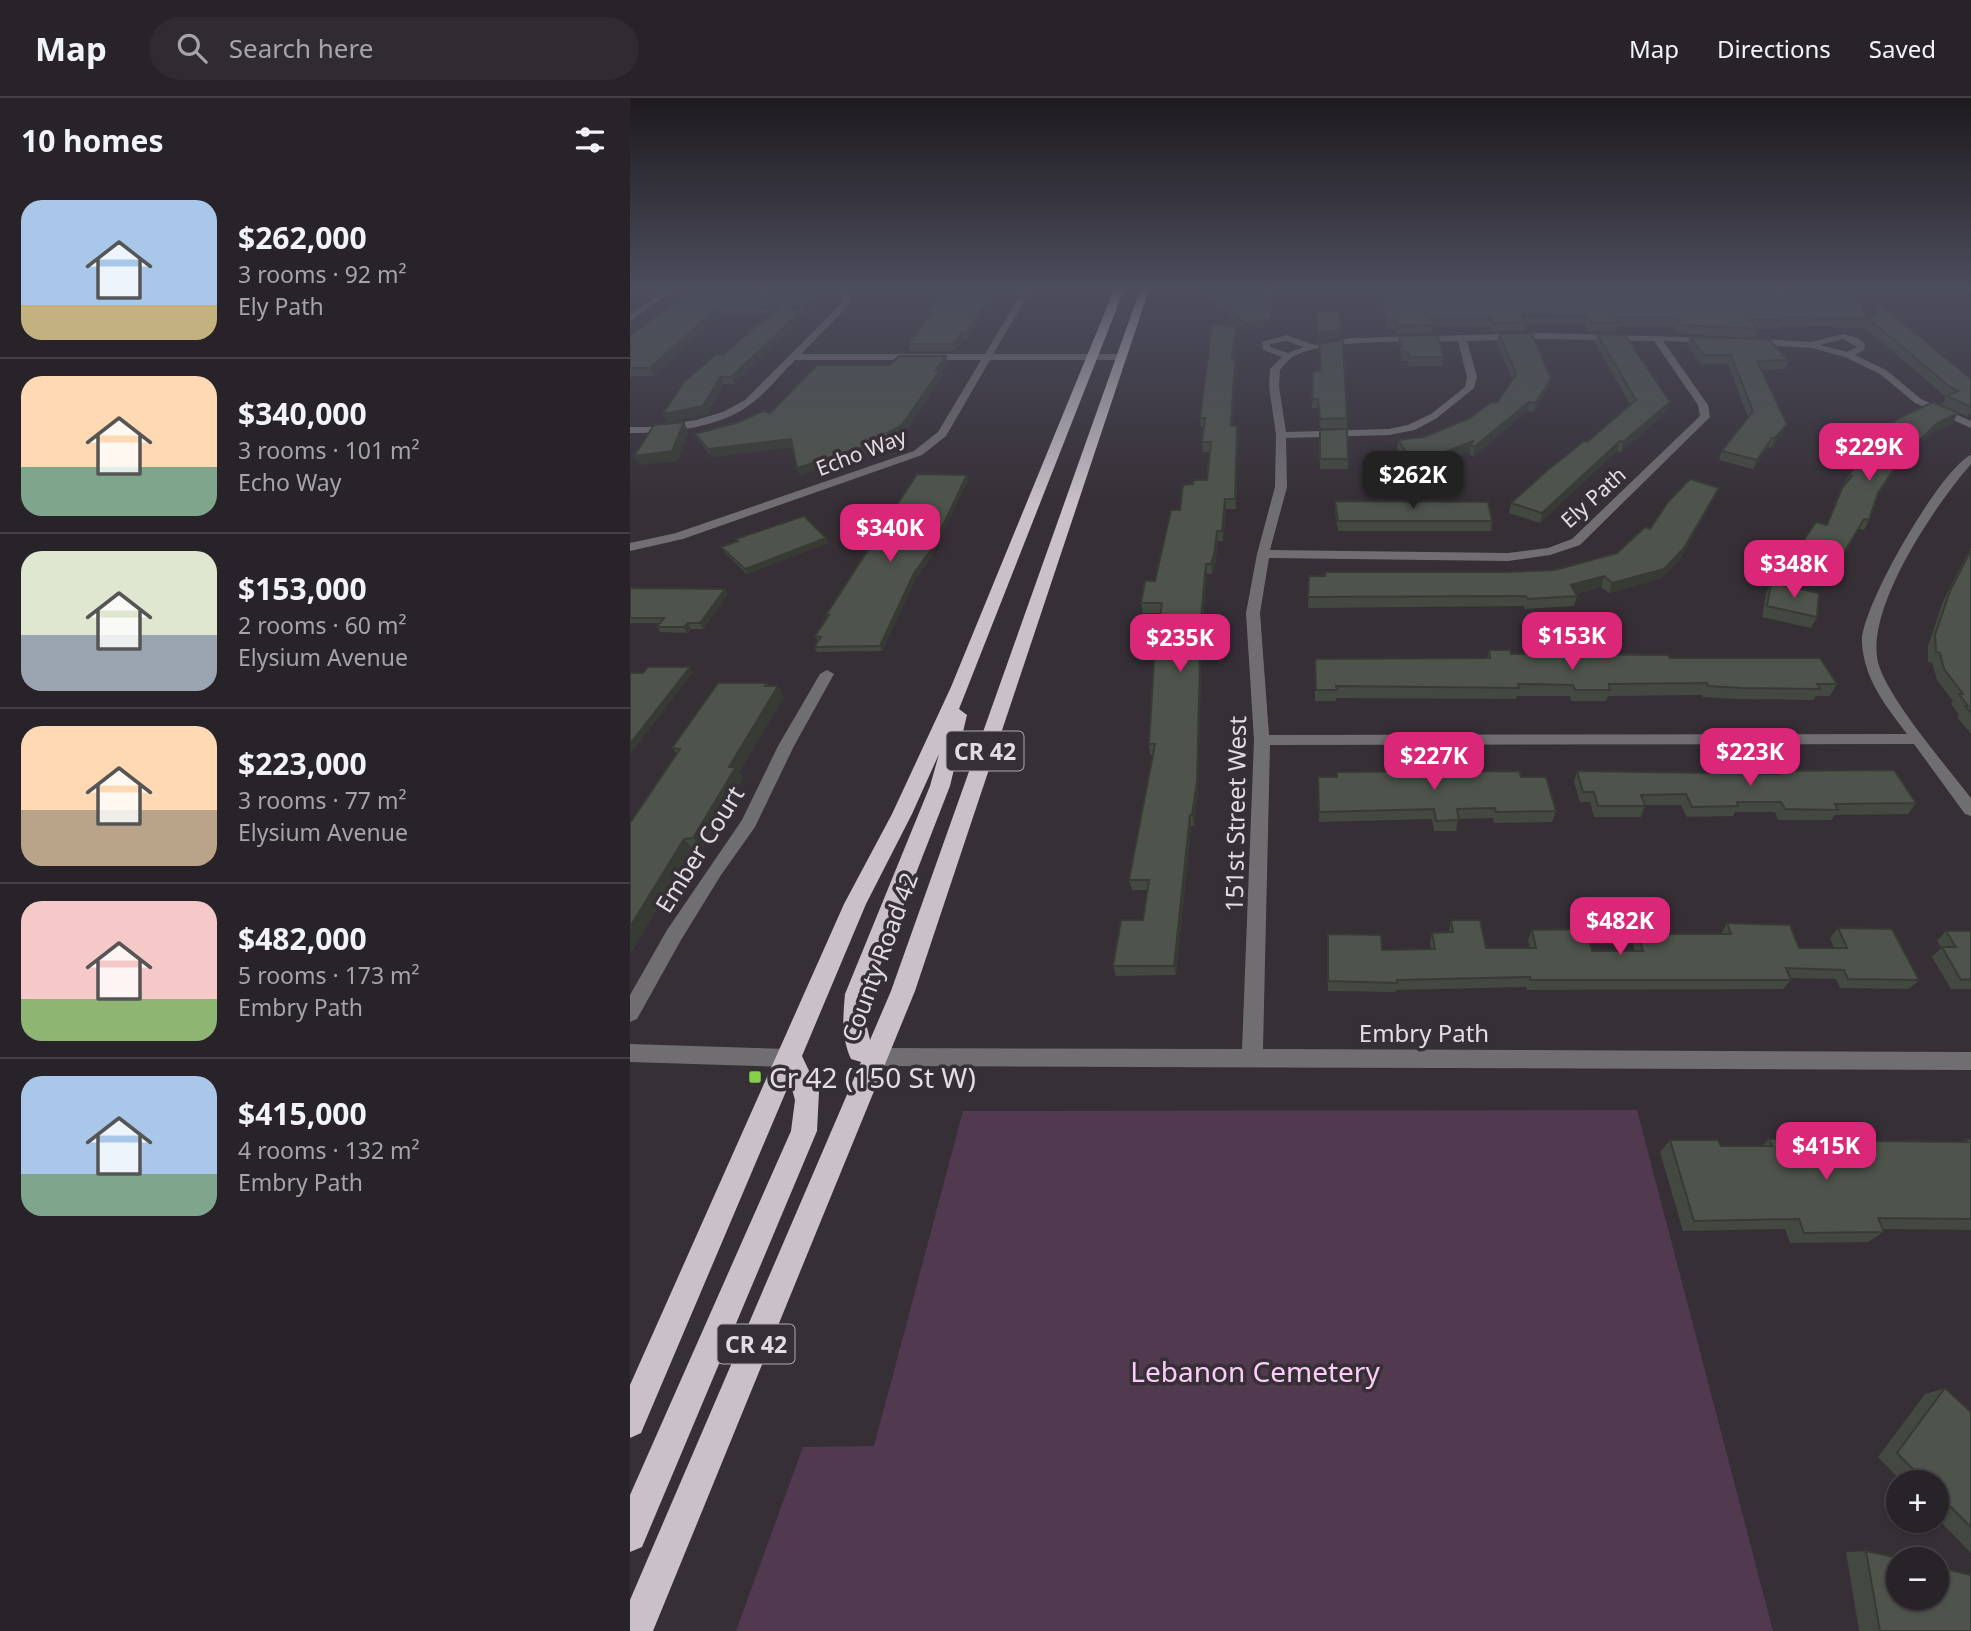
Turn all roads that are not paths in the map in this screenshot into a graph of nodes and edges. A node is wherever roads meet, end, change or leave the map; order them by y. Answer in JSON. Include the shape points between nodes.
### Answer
{"nodes":[{"id":1,"x":1283,"y":361,"type":"edge"},
{"id":2,"x":789,"y":362,"type":"edge"},
{"id":3,"x":985,"y":362,"type":"edge"},
{"id":4,"x":1089,"y":362,"type":"edge"},
{"id":5,"x":1119,"y":362,"type":"edge"},
{"id":6,"x":1468,"y":362,"type":"edge"},
{"id":7,"x":1673,"y":362,"type":"edge"},
{"id":8,"x":1861,"y":362,"type":"edge"},
{"id":9,"x":1971,"y":425,"type":"edge"},
{"id":10,"x":630,"y":430,"type":"edge"},
{"id":11,"x":1281,"y":435,"type":"junction"},
{"id":12,"x":1971,"y":458,"type":"edge"},
{"id":13,"x":630,"y":547,"type":"edge"},
{"id":14,"x":1263,"y":554,"type":"junction"},
{"id":15,"x":827,"y":674,"type":"dead end"},
{"id":16,"x":960,"y":687,"type":"junction"},
{"id":17,"x":1919,"y":739,"type":"junction"},
{"id":18,"x":1262,"y":740,"type":"junction"},
{"id":19,"x":1971,"y":810,"type":"edge"},
{"id":20,"x":630,"y":1013,"type":"edge"},
{"id":21,"x":630,"y":1054,"type":"edge"},
{"id":22,"x":877,"y":1057,"type":"junction"},
{"id":23,"x":789,"y":1058,"type":"junction"},
{"id":24,"x":1252,"y":1058,"type":"junction"},
{"id":25,"x":1971,"y":1060,"type":"edge"},
{"id":26,"x":630,"y":1422,"type":"edge"},
{"id":27,"x":630,"y":1535,"type":"edge"},
{"id":28,"x":635,"y":1631,"type":"edge"}],
"edges":[{"from":1,"to":11,"type":"street","name":"151st Street West","via":[[1274,386]]},
{"from":2,"to":10,"type":"street","via":[[748,402],[726,414],[697,423]]},
{"from":3,"to":13,"type":"street","name":"Echo Way","via":[[942,434],[918,453],[679,536]]},
{"from":4,"to":16,"type":"highway","name":"County Road 42","number":"CR 42"},
{"from":5,"to":22,"type":"highway","name":"County Road 42","number":"CR 42"},
{"from":6,"to":11,"type":"street","via":[[1469,388],[1411,428]]},
{"from":7,"to":14,"type":"street","name":"Ely Path","via":[[1703,405],[1705,417],[1576,542],[1508,557]]},
{"from":8,"to":9,"type":"street","via":[[1883,372],[1918,401]]},
{"from":11,"to":14,"type":"street","name":"151st Street West","via":[[1281,487]]},
{"from":12,"to":17,"type":"street","via":[[1943,489],[1887,582],[1868,639],[1871,664],[1886,695]]},
{"from":14,"to":18,"type":"street","name":"151st Street West","via":[[1253,612]]},
{"from":15,"to":20,"type":"street","name":"Ember Court","via":[[749,823],[674,935]]},
{"from":16,"to":22,"type":"highway","via":[[961,705],[940,786],[858,994],[854,1023],[860,1051]]},
{"from":16,"to":23,"type":"highway","name":"County Road 42","number":"CR 42","via":[[855,904]]},
{"from":17,"to":18,"type":"street"},
{"from":17,"to":19,"type":"street"},
{"from":18,"to":24,"type":"street","name":"151st Street West"},
{"from":21,"to":23,"type":"street"},
{"from":22,"to":24,"type":"street","name":"Embry Path"},
{"from":22,"to":28,"type":"highway","name":"County Road 42","number":"CR 42"},
{"from":23,"to":26,"type":"highway","name":"County Road 42","number":"CR 42"},
{"from":23,"to":27,"type":"highway","via":[[807,1084],[810,1100],[804,1131]]},
{"from":24,"to":25,"type":"street","name":"Embry Path"}]}
